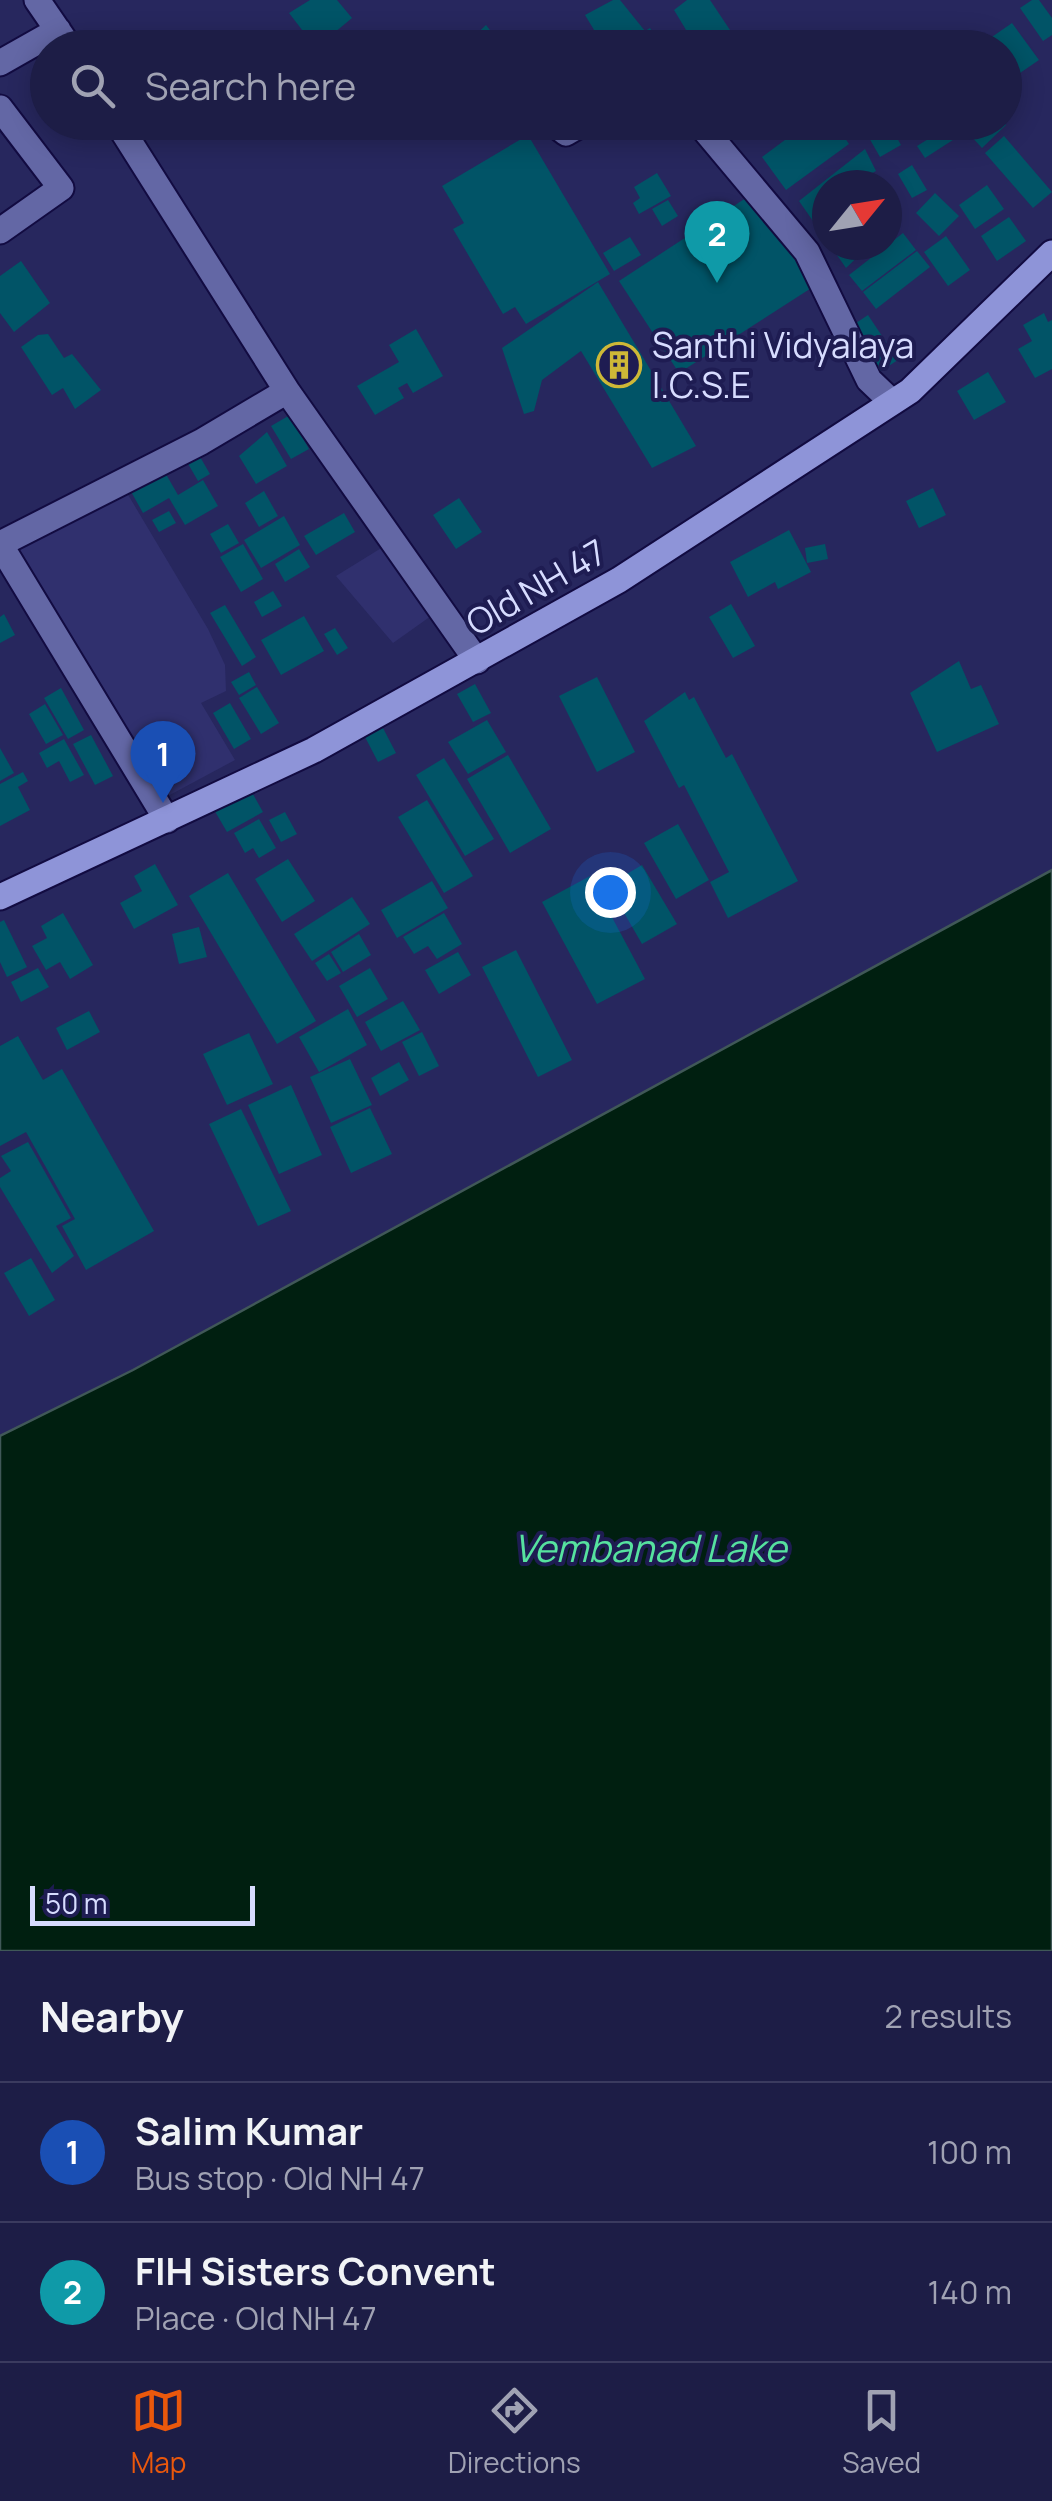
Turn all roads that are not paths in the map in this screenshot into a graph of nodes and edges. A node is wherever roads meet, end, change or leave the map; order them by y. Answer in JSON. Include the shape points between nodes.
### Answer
{"nodes":[{"id":1,"x":37,"y":0,"type":"edge"},
{"id":2,"x":58,"y":30,"type":"edge"},
{"id":3,"x":30,"y":52,"type":"edge"},
{"id":4,"x":0,"y":63,"type":"edge"},
{"id":5,"x":0,"y":108,"type":"edge"},
{"id":6,"x":128,"y":140,"type":"edge"},
{"id":7,"x":713,"y":140,"type":"edge"},
{"id":8,"x":0,"y":231,"type":"edge"},
{"id":9,"x":1052,"y":253,"type":"edge"},
{"id":10,"x":287,"y":391,"type":"junction"},
{"id":11,"x":892,"y":402,"type":"junction"},
{"id":12,"x":1,"y":545,"type":"edge"},
{"id":13,"x":477,"y":661,"type":"junction"},
{"id":14,"x":166,"y":820,"type":"junction"},
{"id":15,"x":0,"y":898,"type":"edge"}],
"edges":[{"from":1,"to":2,"type":"street"},
{"from":3,"to":4,"type":"street"},
{"from":5,"to":8,"type":"street","via":[[61,188]]},
{"from":6,"to":10,"type":"street"},
{"from":7,"to":11,"type":"street","via":[[807,252],[870,380]]},
{"from":9,"to":11,"type":"main road","name":"Old NH 47"},
{"from":10,"to":12,"type":"street"},
{"from":10,"to":13,"type":"street"},
{"from":11,"to":13,"type":"main road","name":"Old NH 47","via":[[619,580]]},
{"from":12,"to":14,"type":"street"},
{"from":13,"to":14,"type":"main road","name":"Old NH 47","via":[[314,750]]},
{"from":14,"to":15,"type":"main road","name":"Old NH 47"}]}
